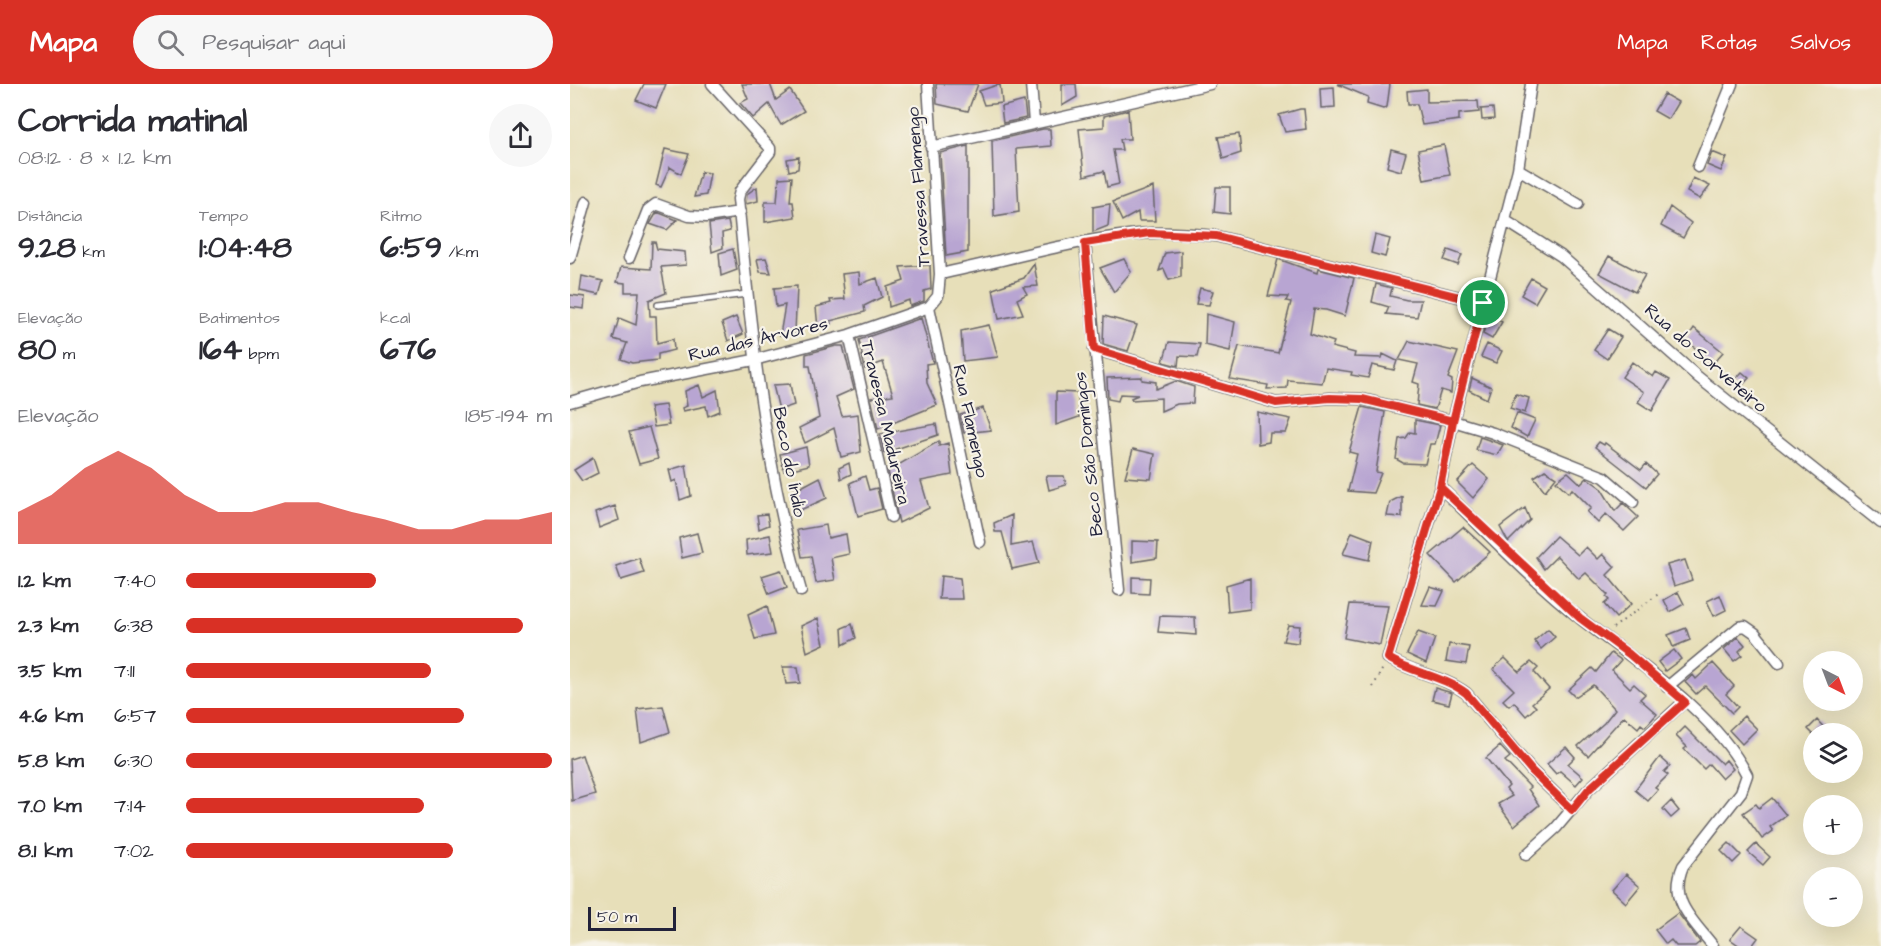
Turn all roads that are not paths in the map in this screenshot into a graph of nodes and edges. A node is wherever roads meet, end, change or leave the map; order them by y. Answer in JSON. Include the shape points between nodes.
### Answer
{"nodes":[{"id":1,"x":712,"y":84,"type":"edge"},
{"id":2,"x":928,"y":84,"type":"edge"},
{"id":3,"x":1031,"y":84,"type":"edge"},
{"id":4,"x":1210,"y":84,"type":"edge"},
{"id":5,"x":1531,"y":84,"type":"edge"},
{"id":6,"x":1732,"y":84,"type":"edge"},
{"id":7,"x":1034,"y":123,"type":"junction"},
{"id":8,"x":931,"y":147,"type":"junction"},
{"id":9,"x":1698,"y":167,"type":"dead end"},
{"id":10,"x":1518,"y":169,"type":"junction"},
{"id":11,"x":586,"y":202,"type":"dead end"},
{"id":12,"x":1578,"y":204,"type":"dead end"},
{"id":13,"x":740,"y":212,"type":"junction"},
{"id":14,"x":1506,"y":221,"type":"junction"},
{"id":15,"x":1085,"y":243,"type":"junction"},
{"id":16,"x":570,"y":258,"type":"edge"},
{"id":17,"x":629,"y":258,"type":"dead end"},
{"id":18,"x":940,"y":274,"type":"junction"},
{"id":19,"x":748,"y":294,"type":"junction"},
{"id":20,"x":1483,"y":303,"type":"junction"},
{"id":21,"x":658,"y":305,"type":"dead end"},
{"id":22,"x":929,"y":307,"type":"junction"},
{"id":23,"x":849,"y":335,"type":"junction"},
{"id":24,"x":1094,"y":349,"type":"junction"},
{"id":25,"x":754,"y":360,"type":"junction"},
{"id":26,"x":570,"y":402,"type":"edge"},
{"id":27,"x":1453,"y":421,"type":"junction"},
{"id":28,"x":1440,"y":487,"type":"junction"},
{"id":29,"x":1633,"y":501,"type":"dead end"},
{"id":30,"x":891,"y":517,"type":"dead end"},
{"id":31,"x":1881,"y":523,"type":"edge"},
{"id":32,"x":980,"y":542,"type":"dead end"},
{"id":33,"x":1119,"y":590,"type":"dead end"},
{"id":34,"x":801,"y":591,"type":"dead end"},
{"id":35,"x":1779,"y":663,"type":"dead end"},
{"id":36,"x":1667,"y":687,"type":"junction"},
{"id":37,"x":1685,"y":702,"type":"junction"},
{"id":38,"x":1572,"y":810,"type":"junction"},
{"id":39,"x":1526,"y":855,"type":"dead end"},
{"id":40,"x":1713,"y":946,"type":"edge"}],
"edges":[{"from":1,"to":13,"type":"street","name":"Beco do Índio","via":[[770,147],[762,165],[740,191]]},
{"from":2,"to":8,"type":"street","name":"Travessa Flamengo"},
{"from":3,"to":7,"type":"street"},
{"from":4,"to":7,"type":"street"},
{"from":5,"to":10,"type":"street"},
{"from":6,"to":9,"type":"street"},
{"from":7,"to":8,"type":"street"},
{"from":8,"to":18,"type":"street","name":"Travessa Flamengo"},
{"from":10,"to":12,"type":"street"},
{"from":10,"to":14,"type":"street"},
{"from":11,"to":16,"type":"street"},
{"from":13,"to":17,"type":"street","via":[[689,216],[656,204],[648,210]]},
{"from":13,"to":19,"type":"street","name":"Beco do Índio"},
{"from":14,"to":20,"type":"street"},
{"from":14,"to":31,"type":"street","name":"Rua do Sorveteiro","via":[[1562,256],[1713,389]]},
{"from":15,"to":18,"type":"street"},
{"from":15,"to":20,"type":"street","via":[[1149,233],[1216,236]]},
{"from":15,"to":24,"type":"street","name":"Beco São Domingos"},
{"from":18,"to":22,"type":"street","name":"Travessa Flamengo","via":[[936,300]]},
{"from":19,"to":21,"type":"lane"},
{"from":19,"to":25,"type":"street","name":"Beco do Índio"},
{"from":20,"to":27,"type":"street"},
{"from":22,"to":23,"type":"street","name":"Rua das Árvores"},
{"from":22,"to":32,"type":"street","name":"Rua Flamengo"},
{"from":23,"to":25,"type":"street","name":"Rua das Árvores"},
{"from":23,"to":30,"type":"street","name":"Travessa Madureira"},
{"from":24,"to":27,"type":"street","via":[[1276,403],[1362,399]]},
{"from":24,"to":33,"type":"street","name":"Beco São Domingos"},
{"from":25,"to":26,"type":"street","name":"Rua das Árvores","via":[[640,382]]},
{"from":25,"to":34,"type":"street","name":"Beco do Índio"},
{"from":27,"to":28,"type":"street"},
{"from":27,"to":29,"type":"street","via":[[1604,477]]},
{"from":28,"to":36,"type":"street","via":[[1556,596]]},
{"from":28,"to":38,"type":"street","via":[[1388,658],[1466,693],[1532,771]]},
{"from":35,"to":36,"type":"street","via":[[1755,633],[1745,626],[1739,627]]},
{"from":36,"to":37,"type":"street"},
{"from":37,"to":38,"type":"street","via":[[1588,790]]},
{"from":37,"to":40,"type":"street","via":[[1733,749],[1747,775],[1741,792],[1683,866],[1678,878],[1678,896]]},
{"from":38,"to":39,"type":"street"}]}
